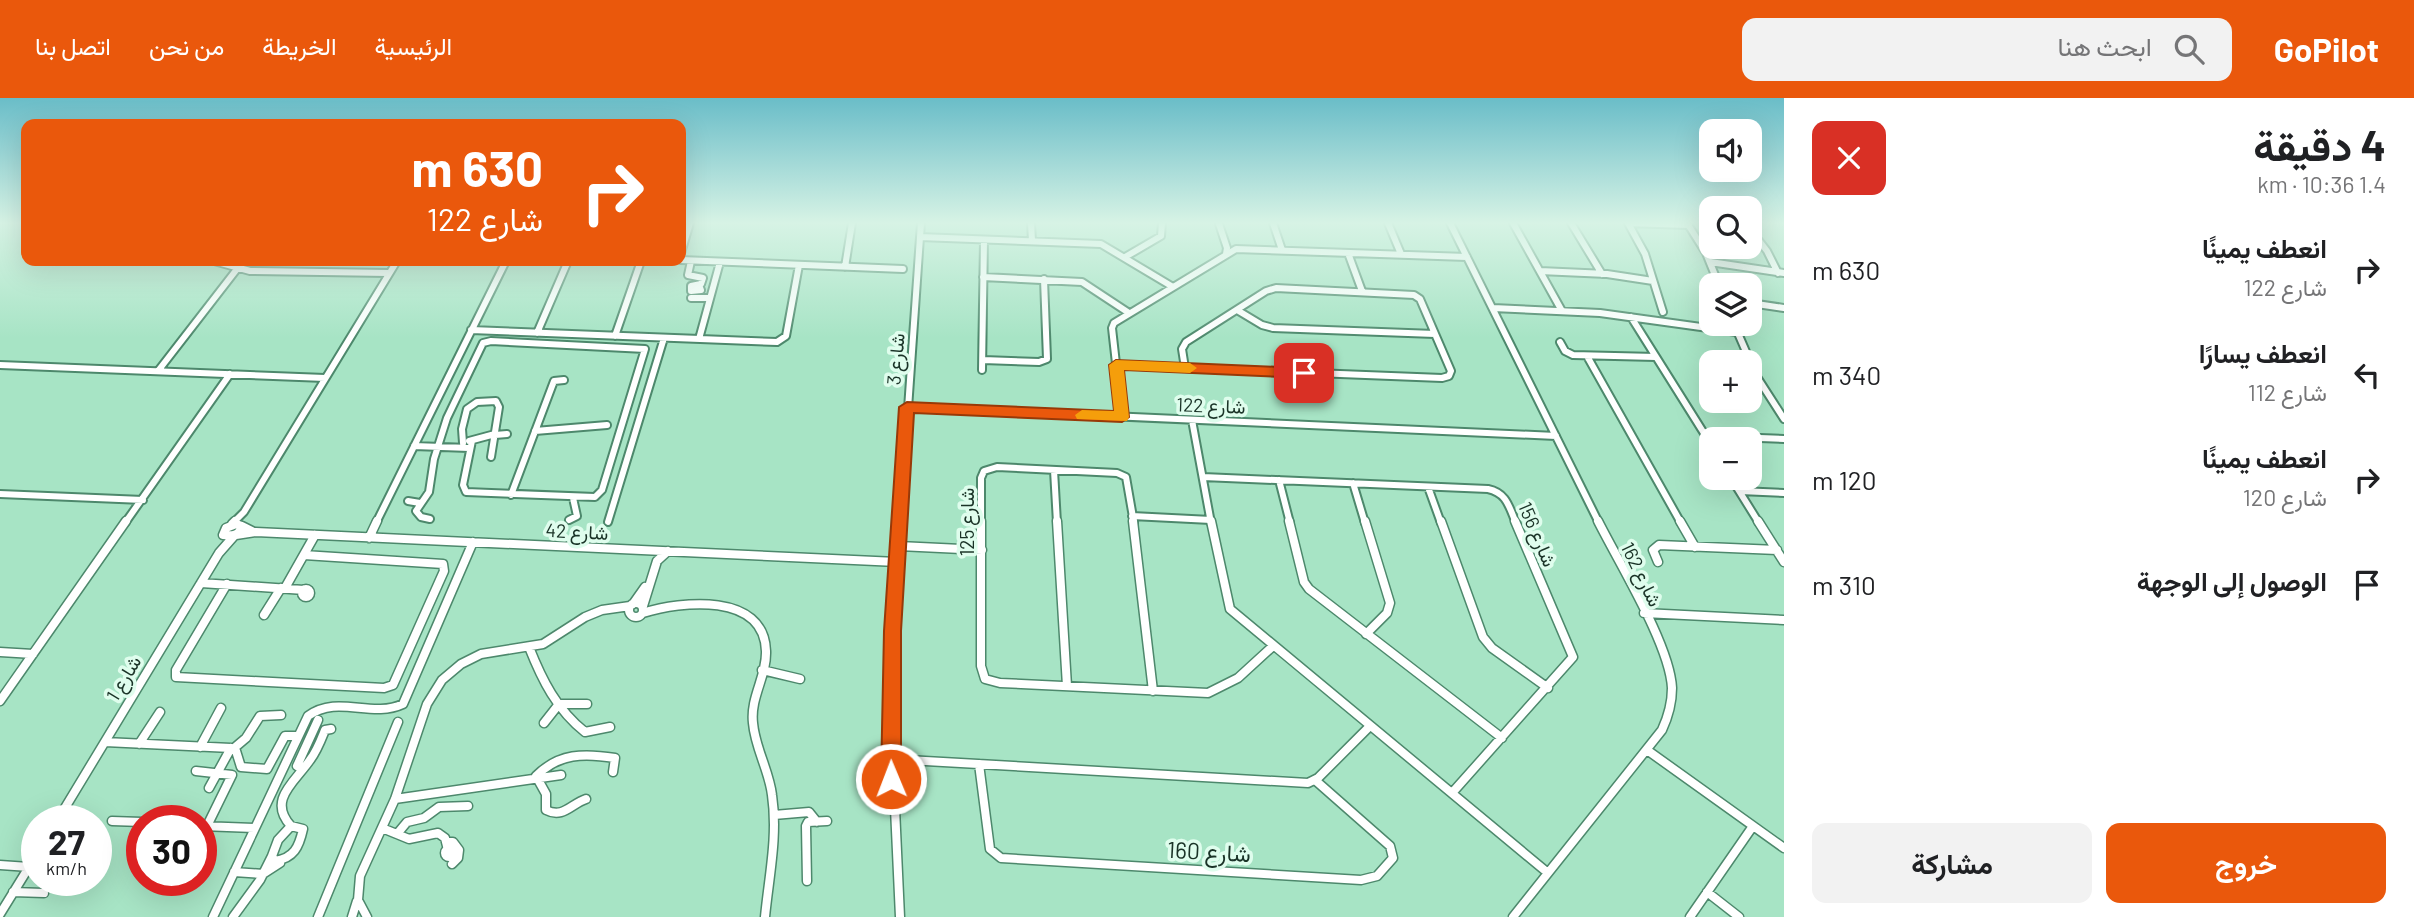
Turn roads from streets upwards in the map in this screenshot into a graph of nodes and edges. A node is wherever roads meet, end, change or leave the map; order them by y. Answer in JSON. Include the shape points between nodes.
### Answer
{"nodes":[{"id":1,"x":691,"y":261,"type":"edge"},
{"id":2,"x":697,"y":261,"type":"edge"},
{"id":3,"x":846,"y":261,"type":"edge"},
{"id":4,"x":918,"y":261,"type":"edge"},
{"id":5,"x":983,"y":261,"type":"edge"},
{"id":6,"x":1132,"y":261,"type":"edge"},
{"id":7,"x":1214,"y":261,"type":"edge"},
{"id":8,"x":1351,"y":261,"type":"edge"},
{"id":9,"x":1469,"y":261,"type":"edge"},
{"id":10,"x":1534,"y":261,"type":"edge"},
{"id":11,"x":1594,"y":261,"type":"edge"},
{"id":12,"x":1647,"y":261,"type":"edge"},
{"id":13,"x":720,"y":262,"type":"junction"},
{"id":14,"x":1710,"y":262,"type":"joint"},
{"id":15,"x":799,"y":265,"type":"junction"},
{"id":16,"x":228,"y":266,"type":"edge"},
{"id":17,"x":394,"y":266,"type":"edge"},
{"id":18,"x":503,"y":266,"type":"edge"},
{"id":19,"x":566,"y":266,"type":"edge"},
{"id":20,"x":639,"y":266,"type":"edge"},
{"id":21,"x":845,"y":267,"type":"junction"},
{"id":22,"x":237,"y":269,"type":"junction"},
{"id":23,"x":903,"y":269,"type":"dead end"},
{"id":24,"x":1540,"y":271,"type":"junction"},
{"id":25,"x":389,"y":273,"type":"junction"},
{"id":26,"x":1714,"y":273,"type":"edge"},
{"id":27,"x":1781,"y":273,"type":"edge"},
{"id":28,"x":1602,"y":274,"type":"junction"},
{"id":29,"x":983,"y":277,"type":"junction"},
{"id":30,"x":1044,"y":279,"type":"junction"},
{"id":31,"x":1653,"y":281,"type":"junction"},
{"id":32,"x":700,"y":287,"type":"junction"},
{"id":33,"x":1172,"y":287,"type":"junction"},
{"id":34,"x":713,"y":289,"type":"junction"},
{"id":35,"x":1362,"y":291,"type":"junction"},
{"id":36,"x":710,"y":298,"type":"junction"},
{"id":37,"x":1762,"y":305,"type":"edge"},
{"id":38,"x":1493,"y":308,"type":"junction"},
{"id":39,"x":1784,"y":308,"type":"edge"},
{"id":40,"x":1237,"y":310,"type":"junction"},
{"id":41,"x":1562,"y":311,"type":"junction"},
{"id":42,"x":1663,"y":312,"type":"dead end"},
{"id":43,"x":1129,"y":313,"type":"junction"},
{"id":44,"x":1631,"y":317,"type":"junction"},
{"id":45,"x":1699,"y":327,"type":"edge"},
{"id":46,"x":471,"y":330,"type":"junction"},
{"id":47,"x":537,"y":332,"type":"junction"},
{"id":48,"x":1436,"y":334,"type":"junction"},
{"id":49,"x":615,"y":336,"type":"junction"},
{"id":50,"x":1739,"y":336,"type":"edge"},
{"id":51,"x":664,"y":338,"type":"junction"},
{"id":52,"x":699,"y":339,"type":"junction"},
{"id":53,"x":1560,"y":342,"type":"dead end"},
{"id":54,"x":1587,"y":356,"type":"junction"},
{"id":55,"x":1656,"y":358,"type":"junction"},
{"id":56,"x":982,"y":359,"type":"junction"},
{"id":57,"x":0,"y":365,"type":"edge"},
{"id":58,"x":1116,"y":365,"type":"junction"},
{"id":59,"x":1185,"y":368,"type":"junction"},
{"id":60,"x":982,"y":370,"type":"dead end"},
{"id":61,"x":158,"y":371,"type":"junction"},
{"id":62,"x":230,"y":374,"type":"junction"},
{"id":63,"x":326,"y":378,"type":"junction"},
{"id":64,"x":564,"y":380,"type":"dead end"},
{"id":65,"x":630,"y":407,"type":"junction"},
{"id":66,"x":643,"y":407,"type":"junction"},
{"id":67,"x":907,"y":407,"type":"junction"},
{"id":68,"x":1122,"y":417,"type":"junction"},
{"id":69,"x":1784,"y":419,"type":"edge"},
{"id":70,"x":1192,"y":420,"type":"junction"},
{"id":71,"x":607,"y":425,"type":"dead end"},
{"id":72,"x":1700,"y":427,"type":"edge"},
{"id":73,"x":535,"y":431,"type":"junction"},
{"id":74,"x":495,"y":434,"type":"junction"},
{"id":75,"x":507,"y":434,"type":"dead end"},
{"id":76,"x":1556,"y":436,"type":"junction"},
{"id":77,"x":1762,"y":438,"type":"edge"},
{"id":78,"x":1784,"y":439,"type":"edge"},
{"id":79,"x":471,"y":444,"type":"junction"},
{"id":80,"x":460,"y":445,"type":"junction"},
{"id":81,"x":414,"y":446,"type":"junction"},
{"id":82,"x":439,"y":448,"type":"junction"},
{"id":83,"x":491,"y":457,"type":"dead end"},
{"id":84,"x":1054,"y":470,"type":"junction"},
{"id":85,"x":1203,"y":477,"type":"junction"},
{"id":86,"x":1279,"y":480,"type":"junction"},
{"id":87,"x":1353,"y":484,"type":"junction"},
{"id":88,"x":1427,"y":487,"type":"junction"},
{"id":89,"x":1740,"y":491,"type":"joint"},
{"id":90,"x":1784,"y":493,"type":"edge"},
{"id":91,"x":0,"y":494,"type":"edge"},
{"id":92,"x":511,"y":495,"type":"junction"},
{"id":93,"x":573,"y":498,"type":"junction"},
{"id":94,"x":143,"y":500,"type":"junction"},
{"id":95,"x":408,"y":501,"type":"dead end"},
{"id":96,"x":420,"y":503,"type":"junction"},
{"id":97,"x":244,"y":512,"type":"junction"},
{"id":98,"x":1132,"y":516,"type":"junction"},
{"id":99,"x":430,"y":519,"type":"dead end"},
{"id":100,"x":569,"y":520,"type":"dead end"},
{"id":101,"x":1211,"y":520,"type":"junction"},
{"id":102,"x":608,"y":522,"type":"dead end"},
{"id":103,"x":232,"y":524,"type":"junction"},
{"id":104,"x":241,"y":526,"type":"junction"},
{"id":105,"x":256,"y":532,"type":"junction"},
{"id":106,"x":315,"y":535,"type":"junction"},
{"id":107,"x":224,"y":536,"type":"junction"},
{"id":108,"x":235,"y":536,"type":"junction"},
{"id":109,"x":369,"y":538,"type":"junction"},
{"id":110,"x":473,"y":542,"type":"junction"},
{"id":111,"x":899,"y":546,"type":"junction"},
{"id":112,"x":1695,"y":547,"type":"junction"},
{"id":113,"x":649,"y":550,"type":"junction"},
{"id":114,"x":982,"y":550,"type":"junction"},
{"id":115,"x":1777,"y":550,"type":"junction"},
{"id":116,"x":668,"y":551,"type":"junction"},
{"id":117,"x":219,"y":553,"type":"junction"},
{"id":118,"x":304,"y":555,"type":"junction"},
{"id":119,"x":897,"y":562,"type":"junction"},
{"id":120,"x":1658,"y":562,"type":"dead end"},
{"id":121,"x":1784,"y":562,"type":"edge"},
{"id":122,"x":201,"y":583,"type":"junction"},
{"id":123,"x":227,"y":584,"type":"junction"},
{"id":124,"x":283,"y":588,"type":"junction"},
{"id":125,"x":304,"y":590,"type":"dead end"},
{"id":126,"x":631,"y":607,"type":"junction"},
{"id":127,"x":646,"y":609,"type":"junction"},
{"id":128,"x":1644,"y":613,"type":"junction"},
{"id":129,"x":264,"y":615,"type":"dead end"},
{"id":130,"x":1784,"y":620,"type":"edge"},
{"id":131,"x":1366,"y":634,"type":"junction"},
{"id":132,"x":1273,"y":646,"type":"junction"},
{"id":133,"x":529,"y":647,"type":"junction"},
{"id":134,"x":0,"y":652,"type":"edge"},
{"id":135,"x":33,"y":654,"type":"junction"},
{"id":136,"x":762,"y":670,"type":"junction"},
{"id":137,"x":800,"y":679,"type":"dead end"},
{"id":138,"x":1067,"y":686,"type":"junction"},
{"id":139,"x":1548,"y":688,"type":"junction"},
{"id":140,"x":1153,"y":691,"type":"junction"},
{"id":141,"x":0,"y":701,"type":"edge"},
{"id":142,"x":559,"y":704,"type":"junction"},
{"id":143,"x":587,"y":704,"type":"dead end"},
{"id":144,"x":221,"y":708,"type":"dead end"},
{"id":145,"x":160,"y":712,"type":"dead end"},
{"id":146,"x":281,"y":715,"type":"dead end"},
{"id":147,"x":318,"y":720,"type":"dead end"},
{"id":148,"x":398,"y":722,"type":"dead end"},
{"id":149,"x":544,"y":723,"type":"dead end"},
{"id":150,"x":1370,"y":726,"type":"junction"},
{"id":151,"x":610,"y":727,"type":"dead end"},
{"id":152,"x":313,"y":730,"type":"junction"},
{"id":153,"x":590,"y":731,"type":"junction"},
{"id":154,"x":299,"y":733,"type":"junction"},
{"id":155,"x":1502,"y":738,"type":"junction"},
{"id":156,"x":104,"y":742,"type":"junction"},
{"id":157,"x":592,"y":743,"type":"dead end"},
{"id":158,"x":139,"y":744,"type":"junction"},
{"id":159,"x":200,"y":747,"type":"junction"},
{"id":160,"x":232,"y":748,"type":"junction"},
{"id":161,"x":1647,"y":750,"type":"junction"},
{"id":162,"x":890,"y":759,"type":"junction"},
{"id":163,"x":979,"y":764,"type":"junction"},
{"id":164,"x":297,"y":766,"type":"dead end"},
{"id":165,"x":196,"y":771,"type":"dead end"},
{"id":166,"x":218,"y":772,"type":"junction"},
{"id":167,"x":612,"y":772,"type":"dead end"},
{"id":168,"x":561,"y":775,"type":"dead end"},
{"id":169,"x":536,"y":776,"type":"junction"},
{"id":170,"x":1315,"y":780,"type":"junction"},
{"id":171,"x":209,"y":788,"type":"dead end"},
{"id":172,"x":1452,"y":793,"type":"junction"},
{"id":173,"x":395,"y":799,"type":"junction"},
{"id":174,"x":586,"y":799,"type":"dead end"},
{"id":175,"x":67,"y":805,"type":"edge"},
{"id":176,"x":216,"y":805,"type":"edge"},
{"id":177,"x":468,"y":806,"type":"dead end"},
{"id":178,"x":774,"y":815,"type":"junction"},
{"id":179,"x":112,"y":821,"type":"dead end"},
{"id":180,"x":126,"y":821,"type":"edge"},
{"id":181,"x":291,"y":826,"type":"junction"},
{"id":182,"x":1753,"y":826,"type":"junction"},
{"id":183,"x":217,"y":827,"type":"edge"},
{"id":184,"x":254,"y":828,"type":"junction"},
{"id":185,"x":382,"y":828,"type":"junction"},
{"id":186,"x":397,"y":834,"type":"junction"},
{"id":187,"x":1784,"y":848,"type":"edge"},
{"id":188,"x":272,"y":856,"type":"junction"},
{"id":189,"x":450,"y":856,"type":"dead end"},
{"id":190,"x":284,"y":861,"type":"junction"},
{"id":191,"x":0,"y":865,"type":"edge"},
{"id":192,"x":21,"y":866,"type":"edge"},
{"id":193,"x":234,"y":872,"type":"junction"},
{"id":194,"x":1548,"y":873,"type":"junction"},
{"id":195,"x":263,"y":874,"type":"junction"},
{"id":196,"x":21,"y":880,"type":"edge"},
{"id":197,"x":807,"y":881,"type":"dead end"},
{"id":198,"x":13,"y":892,"type":"junction"},
{"id":199,"x":21,"y":892,"type":"edge"},
{"id":200,"x":1707,"y":892,"type":"junction"},
{"id":201,"x":358,"y":900,"type":"junction"},
{"id":202,"x":0,"y":914,"type":"edge"},
{"id":203,"x":213,"y":917,"type":"edge"},
{"id":204,"x":233,"y":917,"type":"edge"},
{"id":205,"x":318,"y":917,"type":"edge"},
{"id":206,"x":352,"y":917,"type":"edge"},
{"id":207,"x":367,"y":917,"type":"edge"},
{"id":208,"x":765,"y":917,"type":"edge"},
{"id":209,"x":900,"y":917,"type":"edge"},
{"id":210,"x":1513,"y":917,"type":"edge"},
{"id":211,"x":1690,"y":917,"type":"edge"},
{"id":212,"x":1739,"y":917,"type":"edge"}],
"edges":[{"from":1,"to":32,"type":"street","via":[[687,274],[702,277]]},
{"from":2,"to":13,"type":"street"},
{"from":3,"to":21,"type":"street"},
{"from":4,"to":67,"type":"street","name":"شارع 3"},
{"from":5,"to":29,"type":"street"},
{"from":6,"to":33,"type":"street"},
{"from":7,"to":33,"type":"street"},
{"from":8,"to":35,"type":"street"},
{"from":9,"to":38,"type":"street","name":"شارع 162"},
{"from":10,"to":24,"type":"street"},
{"from":11,"to":28,"type":"street"},
{"from":12,"to":31,"type":"street"},
{"from":13,"to":15,"type":"street"},
{"from":13,"to":34,"type":"street"},
{"from":14,"to":26,"type":"street"},
{"from":14,"to":27,"type":"street"},
{"from":15,"to":21,"type":"street"},
{"from":15,"to":52,"type":"street","via":[[786,336],[781,341]]},
{"from":16,"to":22,"type":"street"},
{"from":17,"to":25,"type":"street"},
{"from":18,"to":46,"type":"street"},
{"from":19,"to":47,"type":"street"},
{"from":20,"to":49,"type":"street"},
{"from":21,"to":23,"type":"street"},
{"from":22,"to":25,"type":"street"},
{"from":22,"to":61,"type":"street"},
{"from":24,"to":28,"type":"street"},
{"from":24,"to":41,"type":"street"},
{"from":25,"to":63,"type":"street"},
{"from":28,"to":31,"type":"street"},
{"from":29,"to":30,"type":"street"},
{"from":29,"to":56,"type":"street"},
{"from":30,"to":43,"type":"street","via":[[1082,282]]},
{"from":30,"to":56,"type":"street","via":[[1046,359]]},
{"from":31,"to":42,"type":"street"},
{"from":32,"to":34,"type":"street"},
{"from":32,"to":36,"type":"street","via":[[691,287],[691,295]]},
{"from":33,"to":43,"type":"street"},
{"from":34,"to":36,"type":"street"},
{"from":35,"to":40,"type":"street","via":[[1272,289]]},
{"from":35,"to":48,"type":"street","via":[[1410,293],[1421,301]]},
{"from":36,"to":52,"type":"street"},
{"from":37,"to":39,"type":"street"},
{"from":38,"to":41,"type":"street"},
{"from":38,"to":76,"type":"street","name":"شارع 162"},
{"from":40,"to":48,"type":"street","via":[[1273,328]]},
{"from":40,"to":59,"type":"street","via":[[1184,344]]},
{"from":41,"to":44,"type":"street"},
{"from":43,"to":58,"type":"street","via":[[1112,328]]},
{"from":44,"to":45,"type":"street"},
{"from":44,"to":55,"type":"street"},
{"from":46,"to":47,"type":"street"},
{"from":46,"to":81,"type":"street"},
{"from":47,"to":49,"type":"street"},
{"from":48,"to":59,"type":"street","via":[[1451,371],[1446,378]]},
{"from":49,"to":51,"type":"street"},
{"from":50,"to":69,"type":"street","via":[[1759,382]]},
{"from":51,"to":52,"type":"street"},
{"from":51,"to":66,"type":"street"},
{"from":53,"to":54,"type":"street","via":[[1567,353]]},
{"from":54,"to":55,"type":"street"},
{"from":54,"to":112,"type":"street"},
{"from":55,"to":72,"type":"street"},
{"from":56,"to":60,"type":"street"},
{"from":57,"to":61,"type":"street"},
{"from":58,"to":59,"type":"street"},
{"from":58,"to":68,"type":"street"},
{"from":61,"to":62,"type":"street"},
{"from":62,"to":63,"type":"street"},
{"from":62,"to":94,"type":"street"},
{"from":63,"to":97,"type":"street"},
{"from":64,"to":73,"type":"street","via":[[554,381]]},
{"from":65,"to":66,"type":"street"},
{"from":65,"to":82,"type":"street","via":[[643,348],[489,340],[482,344],[447,418]]},
{"from":65,"to":93,"type":"street","via":[[601,493]]},
{"from":66,"to":102,"type":"street"},
{"from":67,"to":68,"type":"street","name":"شارع 122"},
{"from":67,"to":111,"type":"street","name":"شارع 3"},
{"from":68,"to":70,"type":"street","name":"شارع 122"},
{"from":70,"to":76,"type":"street","name":"شارع 122"},
{"from":70,"to":85,"type":"street"},
{"from":71,"to":73,"type":"street"},
{"from":73,"to":92,"type":"street"},
{"from":74,"to":75,"type":"street"},
{"from":74,"to":79,"type":"street"},
{"from":74,"to":80,"type":"street","via":[[499,405],[477,402],[466,411]]},
{"from":74,"to":83,"type":"street"},
{"from":76,"to":128,"type":"street","name":"شارع 162"},
{"from":77,"to":78,"type":"street"},
{"from":79,"to":80,"type":"street"},
{"from":79,"to":92,"type":"street","via":[[464,490]]},
{"from":80,"to":82,"type":"street"},
{"from":81,"to":82,"type":"street"},
{"from":81,"to":109,"type":"street"},
{"from":82,"to":96,"type":"street","via":[[433,459],[430,490]]},
{"from":84,"to":98,"type":"street","name":"شارع 125","via":[[1122,475],[1128,481]]},
{"from":84,"to":114,"type":"street","name":"شارع 125","via":[[992,467],[984,471]]},
{"from":84,"to":138,"type":"street"},
{"from":85,"to":86,"type":"street","name":"شارع 156"},
{"from":85,"to":101,"type":"street"},
{"from":86,"to":87,"type":"street","name":"شارع 156"},
{"from":86,"to":131,"type":"street","via":[[1306,586]]},
{"from":87,"to":88,"type":"street","name":"شارع 156"},
{"from":87,"to":131,"type":"street","via":[[1390,603],[1387,613]]},
{"from":88,"to":139,"type":"street","via":[[1483,637]]},
{"from":88,"to":139,"type":"street","name":"شارع 156","via":[[1493,490],[1505,497],[1573,653],[1572,661]]},
{"from":89,"to":90,"type":"street"},
{"from":89,"to":115,"type":"street"},
{"from":91,"to":94,"type":"street"},
{"from":92,"to":93,"type":"street"},
{"from":93,"to":100,"type":"street","via":[[577,516]]},
{"from":94,"to":135,"type":"street"},
{"from":95,"to":96,"type":"street"},
{"from":96,"to":99,"type":"street","via":[[417,514]]},
{"from":97,"to":103,"type":"street"},
{"from":97,"to":104,"type":"street"},
{"from":98,"to":101,"type":"street"},
{"from":98,"to":140,"type":"street","name":"شارع 125"},
{"from":101,"to":132,"type":"street","via":[[1226,600],[1237,617]]},
{"from":103,"to":104,"type":"street","name":"شارع 42"},
{"from":103,"to":107,"type":"street","name":"شارع 1","via":[[223,531]]},
{"from":104,"to":105,"type":"street","name":"شارع 42"},
{"from":104,"to":108,"type":"street","name":"شارع 1"},
{"from":105,"to":106,"type":"street","name":"شارع 42"},
{"from":105,"to":108,"type":"street","name":"شارع 42"},
{"from":106,"to":109,"type":"street","name":"شارع 42"},
{"from":106,"to":118,"type":"street"},
{"from":107,"to":108,"type":"street","name":"شارع 42"},
{"from":107,"to":117,"type":"street","name":"شارع 1"},
{"from":108,"to":117,"type":"street","name":"شارع 1"},
{"from":109,"to":110,"type":"street","name":"شارع 42"},
{"from":110,"to":113,"type":"street","name":"شارع 42"},
{"from":110,"to":154,"type":"street","via":[[404,704],[393,710],[321,707],[308,716]]},
{"from":111,"to":114,"type":"street"},
{"from":111,"to":119,"type":"street","name":"شارع 3"},
{"from":112,"to":115,"type":"street"},
{"from":112,"to":120,"type":"street","via":[[1656,545],[1653,550]]},
{"from":113,"to":116,"type":"street","name":"شارع 42"},
{"from":113,"to":126,"type":"street","via":[[653,561],[647,583]]},
{"from":114,"to":138,"type":"street","name":"شارع 125","via":[[981,673],[992,682]]},
{"from":115,"to":121,"type":"street"},
{"from":116,"to":119,"type":"street","name":"شارع 42"},
{"from":116,"to":127,"type":"street","via":[[657,561]]},
{"from":117,"to":122,"type":"street","name":"شارع 1"},
{"from":118,"to":123,"type":"street","via":[[445,566],[393,685],[176,677],[174,673]]},
{"from":118,"to":124,"type":"street"},
{"from":119,"to":162,"type":"street","name":"شارع 3"},
{"from":122,"to":123,"type":"street"},
{"from":122,"to":156,"type":"street","name":"شارع 1"},
{"from":123,"to":124,"type":"street"},
{"from":124,"to":125,"type":"street"},
{"from":124,"to":129,"type":"street"},
{"from":126,"to":127,"type":"street","via":[[633,616]]},
{"from":126,"to":133,"type":"street","via":[[585,617],[551,640]]},
{"from":127,"to":136,"type":"street","via":[[717,605],[739,610],[756,622],[765,639]]},
{"from":128,"to":130,"type":"street"},
{"from":128,"to":161,"type":"street","name":"شارع 162","via":[[1667,662],[1673,691],[1668,718]]},
{"from":131,"to":155,"type":"street"},
{"from":132,"to":140,"type":"street","name":"شارع 125","via":[[1218,692]]},
{"from":132,"to":150,"type":"street"},
{"from":133,"to":142,"type":"street"},
{"from":133,"to":173,"type":"street","via":[[481,654],[442,680],[427,704]]},
{"from":134,"to":135,"type":"street"},
{"from":135,"to":141,"type":"street"},
{"from":136,"to":137,"type":"street"},
{"from":136,"to":178,"type":"street","via":[[752,717],[770,780]]},
{"from":138,"to":140,"type":"street","name":"شارع 125"},
{"from":139,"to":155,"type":"street","name":"شارع 156"},
{"from":142,"to":143,"type":"street"},
{"from":142,"to":149,"type":"street"},
{"from":142,"to":153,"type":"street","via":[[572,722]]},
{"from":144,"to":159,"type":"street"},
{"from":145,"to":158,"type":"street"},
{"from":146,"to":160,"type":"street","via":[[260,716],[250,734]]},
{"from":147,"to":152,"type":"street"},
{"from":148,"to":205,"type":"street"},
{"from":150,"to":170,"type":"street"},
{"from":150,"to":172,"type":"street"},
{"from":151,"to":153,"type":"street"},
{"from":152,"to":154,"type":"street"},
{"from":152,"to":164,"type":"street"},
{"from":152,"to":181,"type":"street","via":[[328,730],[280,805],[281,817]]},
{"from":153,"to":157,"type":"street"},
{"from":154,"to":160,"type":"street","via":[[285,736],[267,769],[241,767]]},
{"from":154,"to":184,"type":"street"},
{"from":155,"to":172,"type":"street","name":"شارع 156"},
{"from":156,"to":158,"type":"street"},
{"from":156,"to":175,"type":"street","name":"شارع 1"},
{"from":158,"to":159,"type":"street"},
{"from":159,"to":160,"type":"street"},
{"from":160,"to":166,"type":"street"},
{"from":161,"to":182,"type":"street"},
{"from":161,"to":194,"type":"street","name":"شارع 162"},
{"from":162,"to":163,"type":"street"},
{"from":162,"to":209,"type":"street","name":"شارع 3"},
{"from":163,"to":170,"type":"street","via":[[1303,783]]},
{"from":163,"to":170,"type":"street","name":"شارع 160","via":[[990,849],[1000,858],[1361,880],[1377,876],[1393,858],[1390,846]]},
{"from":165,"to":166,"type":"street"},
{"from":166,"to":171,"type":"street"},
{"from":166,"to":176,"type":"street","via":[[232,776]]},
{"from":167,"to":169,"type":"street","via":[[615,758],[578,754],[550,762]]},
{"from":168,"to":169,"type":"street"},
{"from":169,"to":173,"type":"street"},
{"from":169,"to":174,"type":"street","via":[[546,794],[546,810],[552,814],[562,814]]},
{"from":172,"to":194,"type":"street"},
{"from":173,"to":185,"type":"street"},
{"from":177,"to":186,"type":"street","via":[[439,807],[428,817],[407,822]]},
{"from":178,"to":197,"type":"street","via":[[809,812],[822,821],[806,825]]},
{"from":178,"to":208,"type":"street"},
{"from":179,"to":180,"type":"street"},
{"from":181,"to":188,"type":"street","via":[[281,835]]},
{"from":181,"to":190,"type":"street","via":[[301,827],[303,837]]},
{"from":182,"to":187,"type":"street"},
{"from":182,"to":200,"type":"street"},
{"from":183,"to":184,"type":"street"},
{"from":184,"to":193,"type":"street"},
{"from":185,"to":186,"type":"street"},
{"from":185,"to":201,"type":"street","via":[[360,876]]},
{"from":186,"to":189,"type":"street","via":[[409,839],[438,833]]},
{"from":188,"to":190,"type":"street"},
{"from":188,"to":195,"type":"street"},
{"from":190,"to":195,"type":"street"},
{"from":191,"to":192,"type":"street"},
{"from":193,"to":195,"type":"street"},
{"from":193,"to":203,"type":"street"},
{"from":194,"to":210,"type":"street","name":"شارع 162"},
{"from":195,"to":204,"type":"street"},
{"from":196,"to":198,"type":"street"},
{"from":198,"to":199,"type":"street"},
{"from":198,"to":202,"type":"street"},
{"from":200,"to":211,"type":"street"},
{"from":200,"to":212,"type":"street"},
{"from":201,"to":206,"type":"street"},
{"from":201,"to":207,"type":"street"}]}
